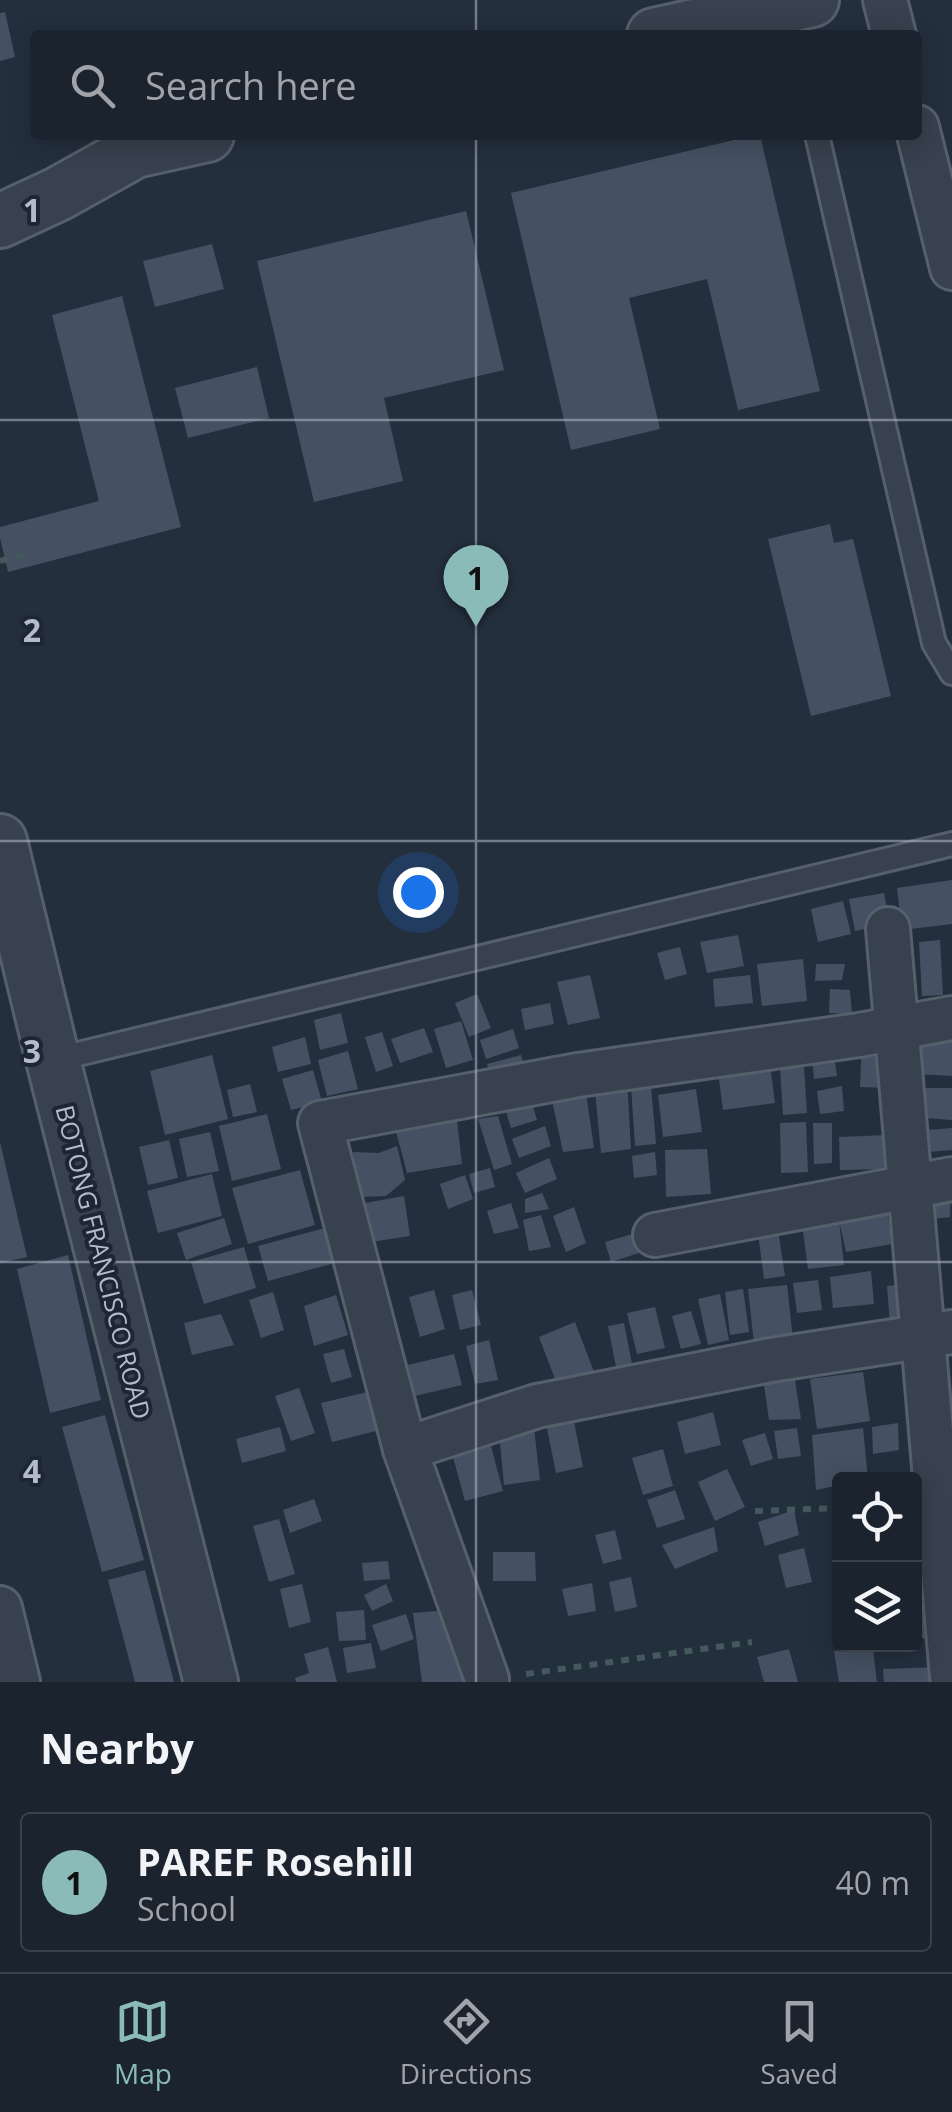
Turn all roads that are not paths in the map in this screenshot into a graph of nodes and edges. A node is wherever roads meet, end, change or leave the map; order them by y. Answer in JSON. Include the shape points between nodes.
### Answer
{"nodes":[{"id":1,"x":885,"y":0,"type":"edge"},
{"id":2,"x":798,"y":11,"type":"edge"},
{"id":3,"x":684,"y":30,"type":"edge"},
{"id":4,"x":893,"y":30,"type":"edge"},
{"id":5,"x":184,"y":140,"type":"edge"},
{"id":6,"x":818,"y":140,"type":"edge"},
{"id":7,"x":920,"y":140,"type":"edge"},
{"id":8,"x":0,"y":221,"type":"edge"},
{"id":9,"x":951,"y":263,"type":"edge"},
{"id":10,"x":952,"y":673,"type":"edge"},
{"id":11,"x":0,"y":841,"type":"edge"},
{"id":12,"x":952,"y":844,"type":"edge"},
{"id":13,"x":888,"y":929,"type":"dead end"},
{"id":14,"x":952,"y":1018,"type":"edge"},
{"id":15,"x":897,"y":1029,"type":"junction"},
{"id":16,"x":53,"y":1060,"type":"junction"},
{"id":17,"x":952,"y":1179,"type":"edge"},
{"id":18,"x":910,"y":1188,"type":"junction"},
{"id":19,"x":655,"y":1235,"type":"dead end"},
{"id":20,"x":938,"y":1334,"type":"edge"},
{"id":21,"x":404,"y":1449,"type":"junction"},
{"id":22,"x":945,"y":1504,"type":"edge"},
{"id":23,"x":0,"y":1608,"type":"edge"},
{"id":24,"x":952,"y":1667,"type":"edge"},
{"id":25,"x":952,"y":1677,"type":"edge"},
{"id":26,"x":487,"y":1679,"type":"road end"},
{"id":27,"x":18,"y":1682,"type":"edge"},
{"id":28,"x":211,"y":1682,"type":"edge"}],
"edges":[{"from":1,"to":4,"type":"street"},
{"from":2,"to":3,"type":"street"},
{"from":5,"to":8,"type":"street","via":[[135,151]]},
{"from":6,"to":10,"type":"lane","via":[[934,643]]},
{"from":7,"to":9,"type":"street"},
{"from":11,"to":16,"type":"street","name":"BOTONG FRANCISCO ROAD"},
{"from":12,"to":16,"type":"lane"},
{"from":13,"to":15,"type":"street"},
{"from":14,"to":15,"type":"street"},
{"from":15,"to":18,"type":"street"},
{"from":15,"to":21,"type":"street","via":[[578,1075],[320,1122]]},
{"from":16,"to":28,"type":"street","name":"BOTONG FRANCISCO ROAD"},
{"from":17,"to":18,"type":"street"},
{"from":18,"to":19,"type":"street"},
{"from":18,"to":20,"type":"street"},
{"from":20,"to":21,"type":"street","via":[[537,1406]]},
{"from":20,"to":22,"type":"street"},
{"from":21,"to":26,"type":"street"},
{"from":22,"to":24,"type":"street"},
{"from":23,"to":27,"type":"street"},
{"from":24,"to":25,"type":"street"}]}
